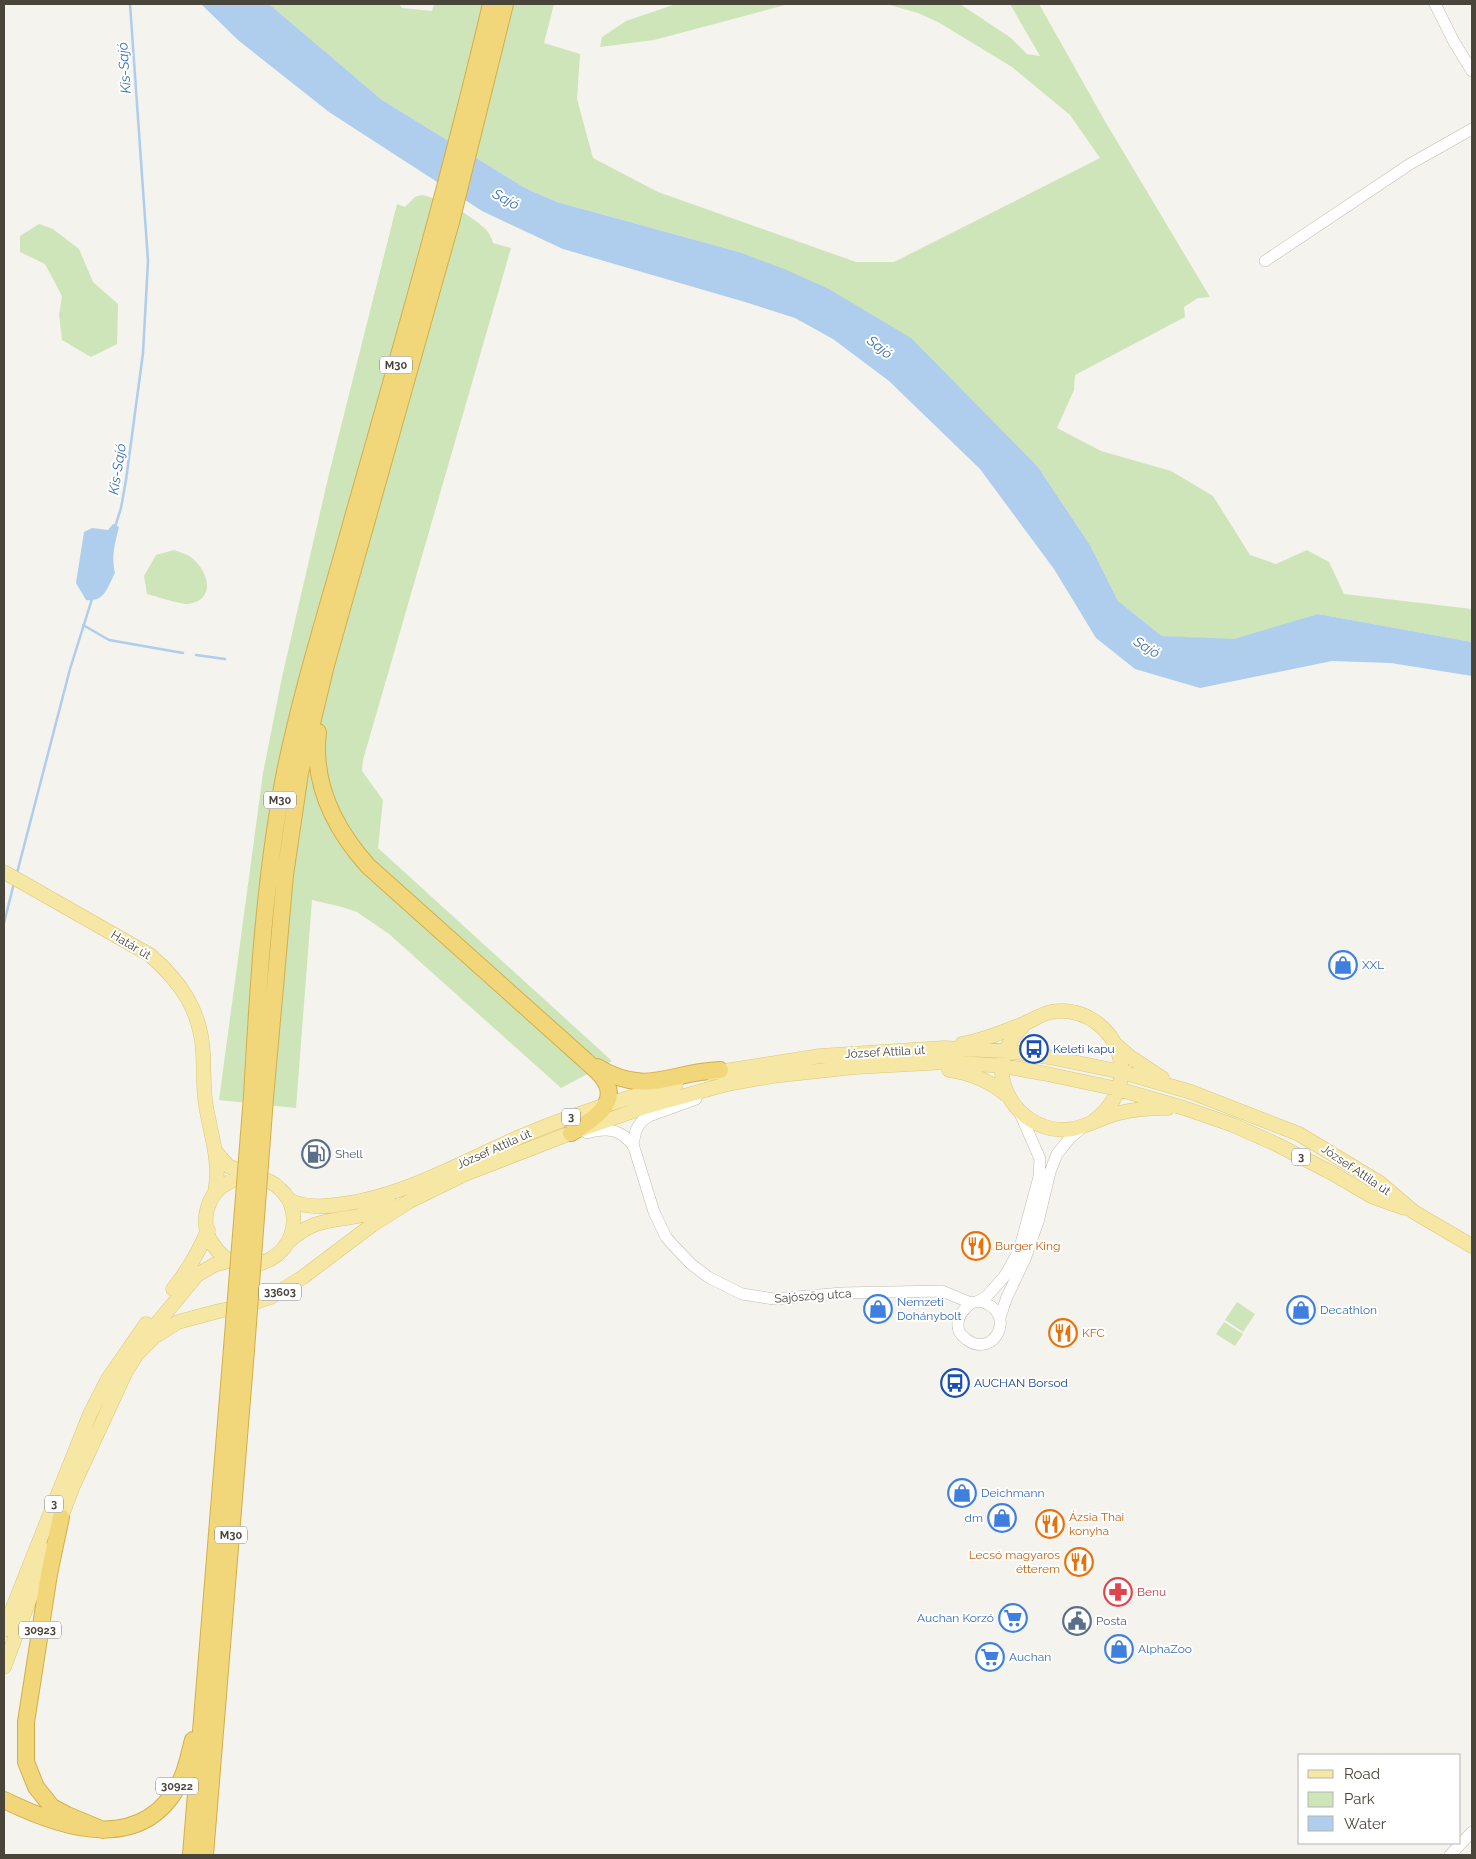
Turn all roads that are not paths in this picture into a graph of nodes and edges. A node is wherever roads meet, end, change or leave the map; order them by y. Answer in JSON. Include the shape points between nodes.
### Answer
{"nodes":[{"id":1,"x":491,"y":4,"type":"edge"},
{"id":2,"x":505,"y":4,"type":"edge"},
{"id":3,"x":1435,"y":4,"type":"edge"},
{"id":4,"x":487,"y":51,"type":"junction"},
{"id":5,"x":1472,"y":71,"type":"edge"},
{"id":6,"x":1472,"y":129,"type":"edge"},
{"id":7,"x":444,"y":220,"type":"junction"},
{"id":8,"x":1265,"y":261,"type":"dead end"},
{"id":9,"x":326,"y":665,"type":"junction"},
{"id":10,"x":4,"y":872,"type":"edge"},
{"id":11,"x":1028,"y":1022,"type":"junction"},
{"id":12,"x":1115,"y":1043,"type":"junction"},
{"id":13,"x":944,"y":1048,"type":"junction"},
{"id":14,"x":1006,"y":1051,"type":"junction"},
{"id":15,"x":586,"y":1061,"type":"junction"},
{"id":16,"x":893,"y":1065,"type":"junction"},
{"id":17,"x":1003,"y":1066,"type":"junction"},
{"id":18,"x":1122,"y":1072,"type":"junction"},
{"id":19,"x":723,"y":1077,"type":"junction"},
{"id":20,"x":1118,"y":1089,"type":"junction"},
{"id":21,"x":1191,"y":1092,"type":"junction"},
{"id":22,"x":258,"y":1097,"type":"junction"},
{"id":23,"x":1009,"y":1097,"type":"junction"},
{"id":24,"x":605,"y":1105,"type":"junction"},
{"id":25,"x":1184,"y":1108,"type":"junction"},
{"id":26,"x":1019,"y":1111,"type":"junction"},
{"id":27,"x":1089,"y":1123,"type":"junction"},
{"id":28,"x":571,"y":1133,"type":"junction"},
{"id":29,"x":634,"y":1149,"type":"junction"},
{"id":30,"x":523,"y":1151,"type":"junction"},
{"id":31,"x":216,"y":1152,"type":"junction"},
{"id":32,"x":255,"y":1177,"type":"junction"},
{"id":33,"x":215,"y":1192,"type":"junction"},
{"id":34,"x":289,"y":1200,"type":"junction"},
{"id":35,"x":410,"y":1201,"type":"junction"},
{"id":36,"x":1414,"y":1212,"type":"junction"},
{"id":37,"x":208,"y":1230,"type":"junction"},
{"id":38,"x":287,"y":1243,"type":"junction"},
{"id":39,"x":1472,"y":1246,"type":"edge"},
{"id":40,"x":232,"y":1260,"type":"junction"},
{"id":41,"x":926,"y":1292,"type":"junction"},
{"id":42,"x":975,"y":1302,"type":"junction"},
{"id":43,"x":961,"y":1314,"type":"junction"},
{"id":44,"x":1000,"y":1317,"type":"junction"},
{"id":45,"x":239,"y":1349,"type":"junction"},
{"id":46,"x":137,"y":1354,"type":"joint"},
{"id":47,"x":123,"y":1376,"type":"junction"},
{"id":48,"x":61,"y":1516,"type":"junction"},
{"id":49,"x":4,"y":1630,"type":"edge"},
{"id":50,"x":4,"y":1667,"type":"edge"},
{"id":51,"x":203,"y":1699,"type":"junction"},
{"id":52,"x":4,"y":1800,"type":"edge"},
{"id":53,"x":103,"y":1830,"type":"junction"},
{"id":54,"x":1472,"y":1832,"type":"edge"},
{"id":55,"x":1461,"y":1844,"type":"edge"},
{"id":56,"x":1461,"y":1844,"type":"edge"},
{"id":57,"x":191,"y":1855,"type":"edge"},
{"id":58,"x":205,"y":1855,"type":"edge"},
{"id":59,"x":1450,"y":1855,"type":"edge"}],
"edges":[{"from":1,"to":4,"type":"highway","number":"M30"},
{"from":2,"to":4,"type":"highway","number":"M30"},
{"from":3,"to":5,"type":"street"},
{"from":4,"to":7,"type":"highway","number":"M30"},
{"from":6,"to":8,"type":"street","via":[[1410,164]]},
{"from":7,"to":9,"type":"highway","number":"M30"},
{"from":7,"to":22,"type":"highway","number":"M30","via":[[307,680],[285,774],[275,828],[262,955]]},
{"from":9,"to":15,"type":"highway","via":[[317,761],[323,792],[344,838],[368,866]]},
{"from":9,"to":22,"type":"highway","number":"M30","via":[[300,773]]},
{"from":10,"to":31,"type":"main road","name":"Határ út","via":[[150,955],[189,998],[203,1050],[206,1104]]},
{"from":11,"to":12,"type":"main road","via":[[1050,1012],[1073,1012],[1102,1027]]},
{"from":11,"to":13,"type":"main road","via":[[986,1039]]},
{"from":11,"to":14,"type":"main road","via":[[1013,1036]]},
{"from":12,"to":18,"type":"main road"},
{"from":12,"to":21,"type":"main road","via":[[1155,1075]]},
{"from":13,"to":14,"type":"main road","name":"József Attila út","number":"3"},
{"from":13,"to":19,"type":"main road","name":"József Attila út","number":"3","via":[[820,1056]]},
{"from":14,"to":17,"type":"main road"},
{"from":14,"to":18,"type":"main road","name":"József Attila út","number":"3"},
{"from":15,"to":19,"type":"highway","via":[[615,1077],[638,1082],[708,1071]]},
{"from":15,"to":24,"type":"highway","via":[[607,1085]]},
{"from":16,"to":17,"type":"main road","name":"József Attila út","number":"3","via":[[947,1062]]},
{"from":16,"to":19,"type":"main road","name":"József Attila út","number":"3"},
{"from":16,"to":23,"type":"main road","via":[[965,1072],[996,1086]]},
{"from":17,"to":20,"type":"main road","name":"József Attila út","number":"3"},
{"from":17,"to":23,"type":"main road","via":[[1002,1078]]},
{"from":18,"to":20,"type":"main road"},
{"from":18,"to":21,"type":"main road","name":"József Attila út","number":"3"},
{"from":19,"to":24,"type":"main road","name":"József Attila út","number":"3"},
{"from":19,"to":28,"type":"main road","name":"József Attila út","number":"3"},
{"from":19,"to":29,"type":"street","via":[[716,1093],[649,1116],[641,1122],[633,1139]]},
{"from":20,"to":25,"type":"main road","name":"József Attila út","number":"3"},
{"from":20,"to":27,"type":"main road","via":[[1108,1109]]},
{"from":21,"to":36,"type":"main road","name":"József Attila út","number":"3","via":[[1300,1134],[1380,1183]]},
{"from":22,"to":45,"type":"highway","number":"M30","bridge":true},
{"from":23,"to":26,"type":"main road"},
{"from":24,"to":28,"type":"highway","via":[[597,1117]]},
{"from":24,"to":34,"type":"main road","name":"József Attila út","number":"3","via":[[529,1133],[427,1179],[380,1196],[343,1204],[308,1206]]},
{"from":25,"to":27,"type":"main road","via":[[1120,1112]]},
{"from":25,"to":36,"type":"main road","name":"József Attila út","number":"3","via":[[1276,1144],[1373,1197]]},
{"from":26,"to":27,"type":"main road","via":[[1029,1120],[1047,1128],[1070,1129]]},
{"from":26,"to":42,"type":"street","via":[[1040,1159],[1039,1177],[1019,1251],[1004,1277],[987,1296]]},
{"from":27,"to":44,"type":"street","via":[[1057,1154],[1035,1232]]},
{"from":28,"to":30,"type":"main road","name":"József Attila út","number":"3"},
{"from":29,"to":30,"type":"street","via":[[621,1133],[604,1130],[535,1152]]},
{"from":29,"to":41,"type":"street","name":"Sajószög utca","via":[[654,1212],[666,1237],[691,1264],[724,1286],[742,1294],[774,1299],[842,1293]]},
{"from":30,"to":35,"type":"main road","name":"József Attila út","number":"3"},
{"from":31,"to":32,"type":"main road","via":[[228,1166]]},
{"from":31,"to":33,"type":"main road","name":"Határ út","via":[[218,1173]]},
{"from":32,"to":33,"type":"main road","via":[[235,1179]]},
{"from":32,"to":34,"type":"main road","via":[[275,1184]]},
{"from":33,"to":37,"type":"main road","number":"3","via":[[207,1212]]},
{"from":34,"to":38,"type":"main road","via":[[294,1221]]},
{"from":35,"to":38,"type":"main road","number":"3","via":[[359,1216],[321,1222],[304,1229]]},
{"from":35,"to":46,"type":"main road","number":"33603","via":[[271,1297],[178,1322],[154,1337]]},
{"from":36,"to":39,"type":"main road","name":"József Attila út","number":"3"},
{"from":37,"to":40,"type":"main road","via":[[216,1249]]},
{"from":37,"to":49,"type":"main road","number":"3","via":[[184,1276],[134,1341],[90,1414]]},
{"from":38,"to":40,"type":"main road","number":"3","via":[[275,1257],[263,1263],[244,1264]]},
{"from":40,"to":47,"type":"main road","number":"3","via":[[214,1264],[197,1275],[140,1344]]},
{"from":41,"to":42,"type":"street","name":"Sajószög utca","via":[[942,1292]]},
{"from":41,"to":43,"type":"street","via":[[954,1304]]},
{"from":42,"to":43,"type":"street"},
{"from":42,"to":44,"type":"street","via":[[991,1306]]},
{"from":43,"to":44,"type":"street","via":[[958,1326],[961,1334],[977,1344],[990,1342],[996,1336]]},
{"from":45,"to":51,"type":"highway","number":"M30"},
{"from":45,"to":58,"type":"highway","number":"M30"},
{"from":46,"to":47,"type":"main road","number":"3"},
{"from":47,"to":48,"type":"main road","number":"3"},
{"from":48,"to":50,"type":"main road","number":"3"},
{"from":48,"to":53,"type":"highway","number":"30923","via":[[26,1722],[26,1762],[36,1787],[52,1806]]},
{"from":51,"to":53,"type":"highway","number":"30922","via":[[182,1779],[168,1800],[146,1820]]},
{"from":51,"to":57,"type":"highway","number":"M30"},
{"from":52,"to":53,"type":"highway","number":"30922","via":[[54,1822]]},
{"from":54,"to":56,"type":"street"},
{"from":55,"to":59,"type":"street"}]}
